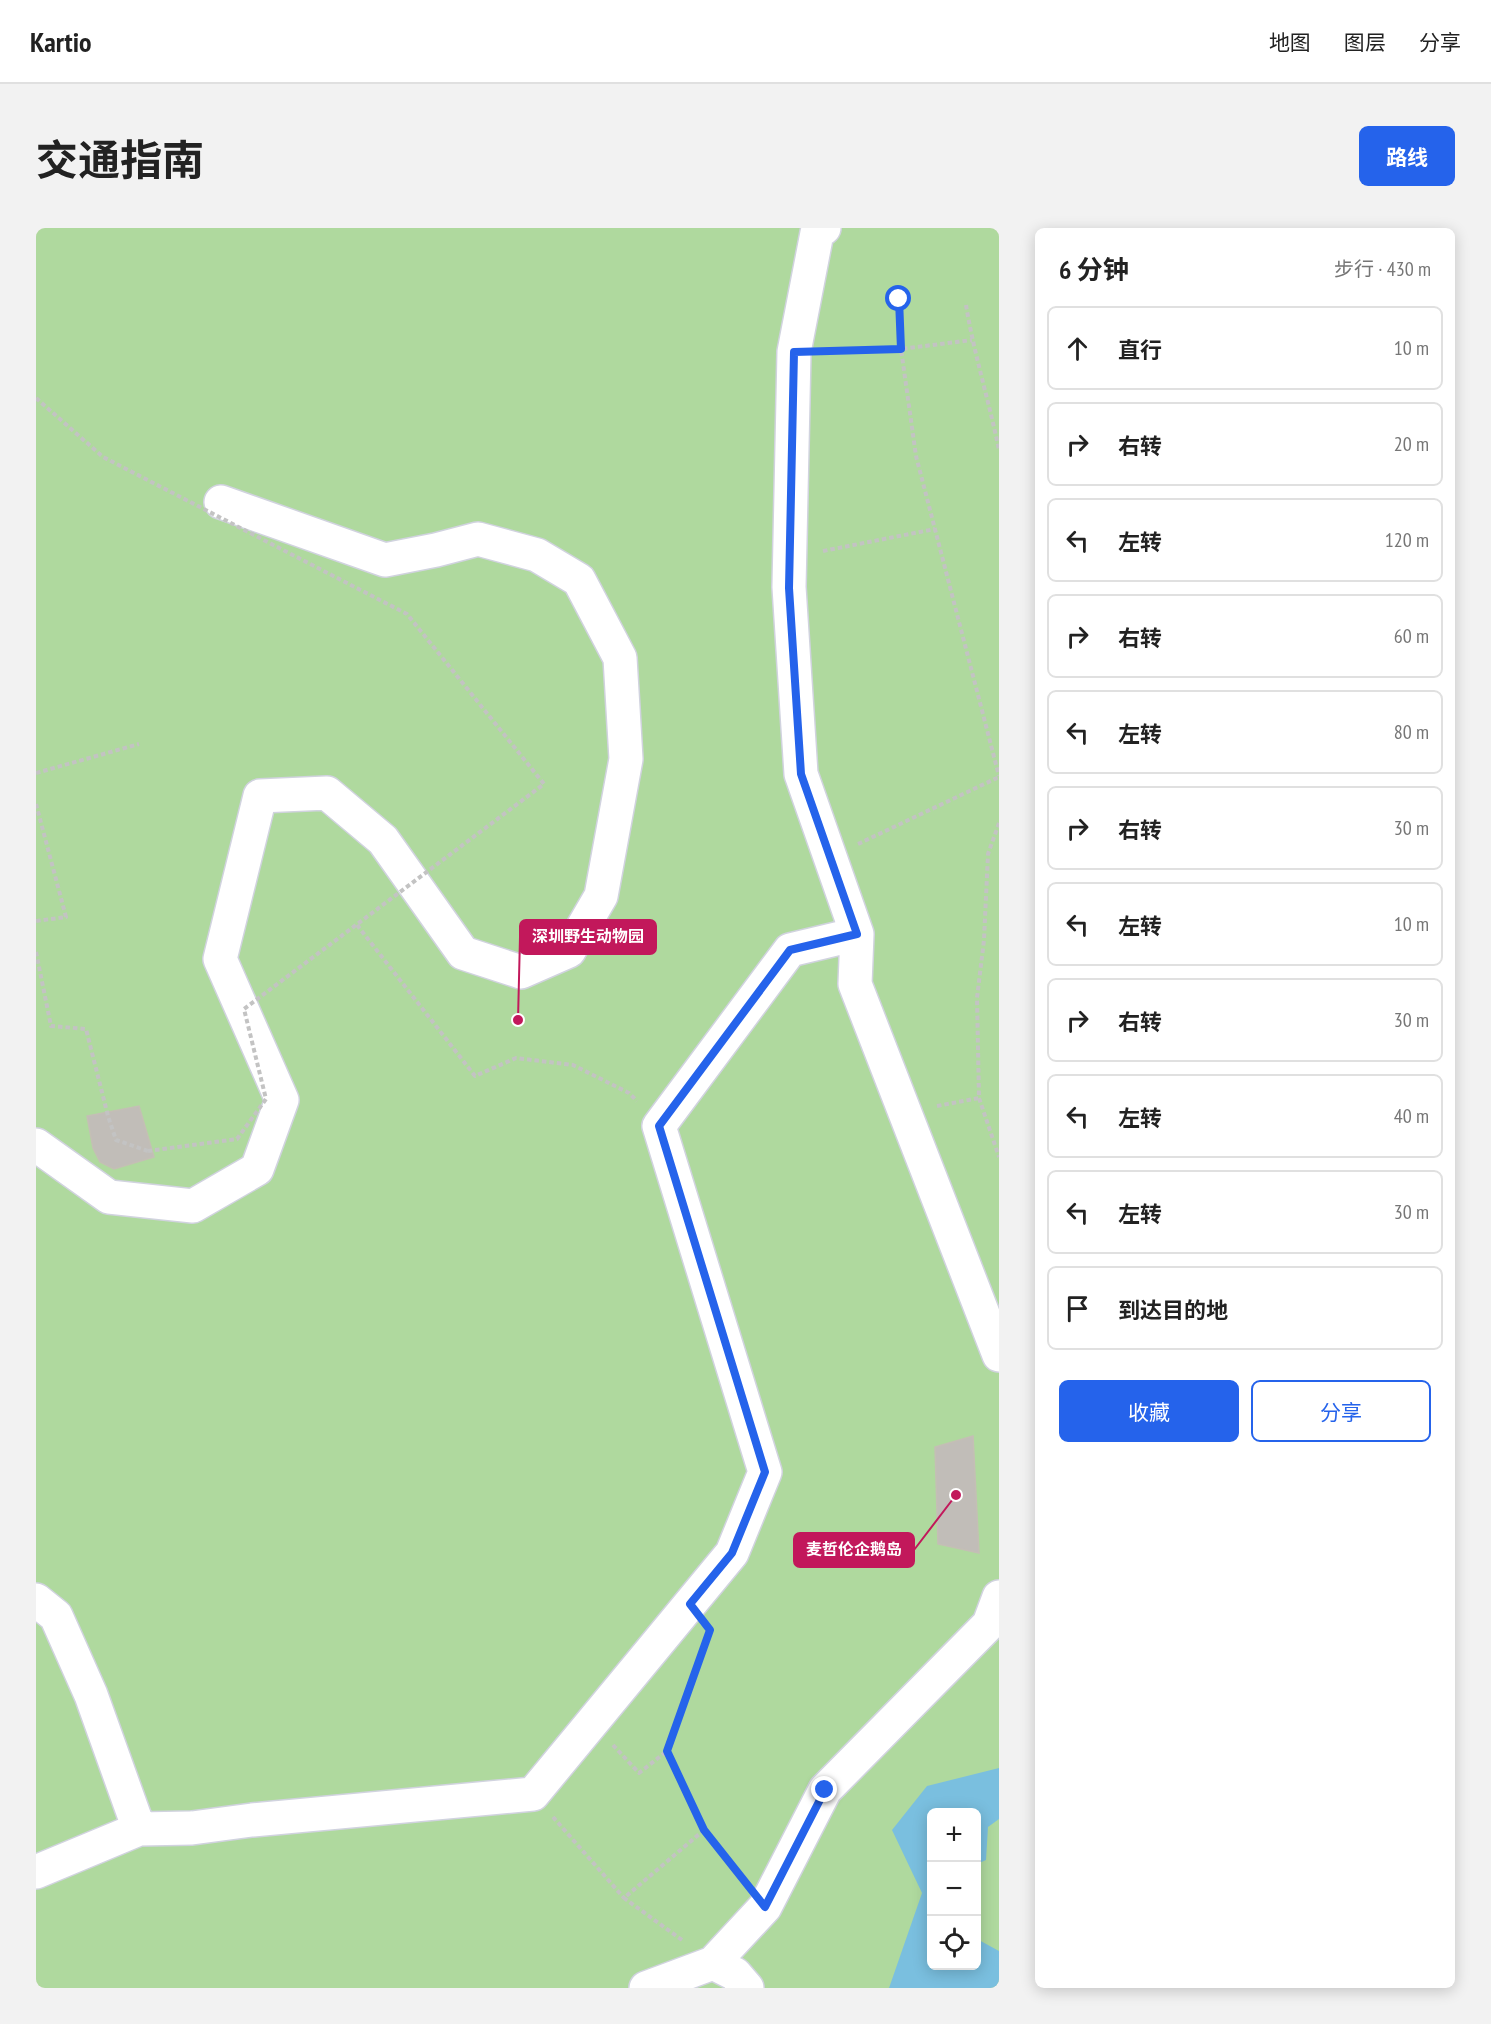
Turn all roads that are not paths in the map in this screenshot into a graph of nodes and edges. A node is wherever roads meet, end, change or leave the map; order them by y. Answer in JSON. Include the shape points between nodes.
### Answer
{"nodes":[{"id":1,"x":824,"y":228,"type":"edge"},
{"id":2,"x":221,"y":502,"type":"dead end"},
{"id":3,"x":857,"y":934,"type":"junction"},
{"id":4,"x":36,"y":1145,"type":"edge"},
{"id":5,"x":999,"y":1355,"type":"edge"},
{"id":6,"x":999,"y":1597,"type":"edge"},
{"id":7,"x":36,"y":1600,"type":"edge"},
{"id":8,"x":139,"y":1829,"type":"junction"},
{"id":9,"x":36,"y":1872,"type":"edge"},
{"id":10,"x":713,"y":1963,"type":"junction"},
{"id":11,"x":646,"y":1988,"type":"edge"},
{"id":12,"x":747,"y":1988,"type":"edge"}],
"edges":[{"from":1,"to":3,"type":"lane","via":[[818,233],[794,352],[789,588],[801,774]]},
{"from":2,"to":4,"type":"lane","via":[[385,560],[478,539],[537,555],[579,580],[620,658],[626,759],[601,896],[569,951],[521,972],[463,953],[383,840],[327,793],[260,795],[220,959],[282,1100],[257,1169],[193,1206],[109,1197]]},
{"from":3,"to":5,"type":"lane","via":[[855,984]]},
{"from":3,"to":8,"type":"lane","via":[[790,950],[659,1126],[765,1472],[732,1553],[533,1794],[192,1828]]},
{"from":6,"to":10,"type":"lane","via":[[989,1624],[825,1790],[765,1907]]},
{"from":7,"to":8,"type":"lane","via":[[56,1616],[91,1695]]},
{"from":8,"to":9,"type":"lane"},
{"from":10,"to":11,"type":"lane"},
{"from":10,"to":12,"type":"lane","via":[[735,1974]]}]}
